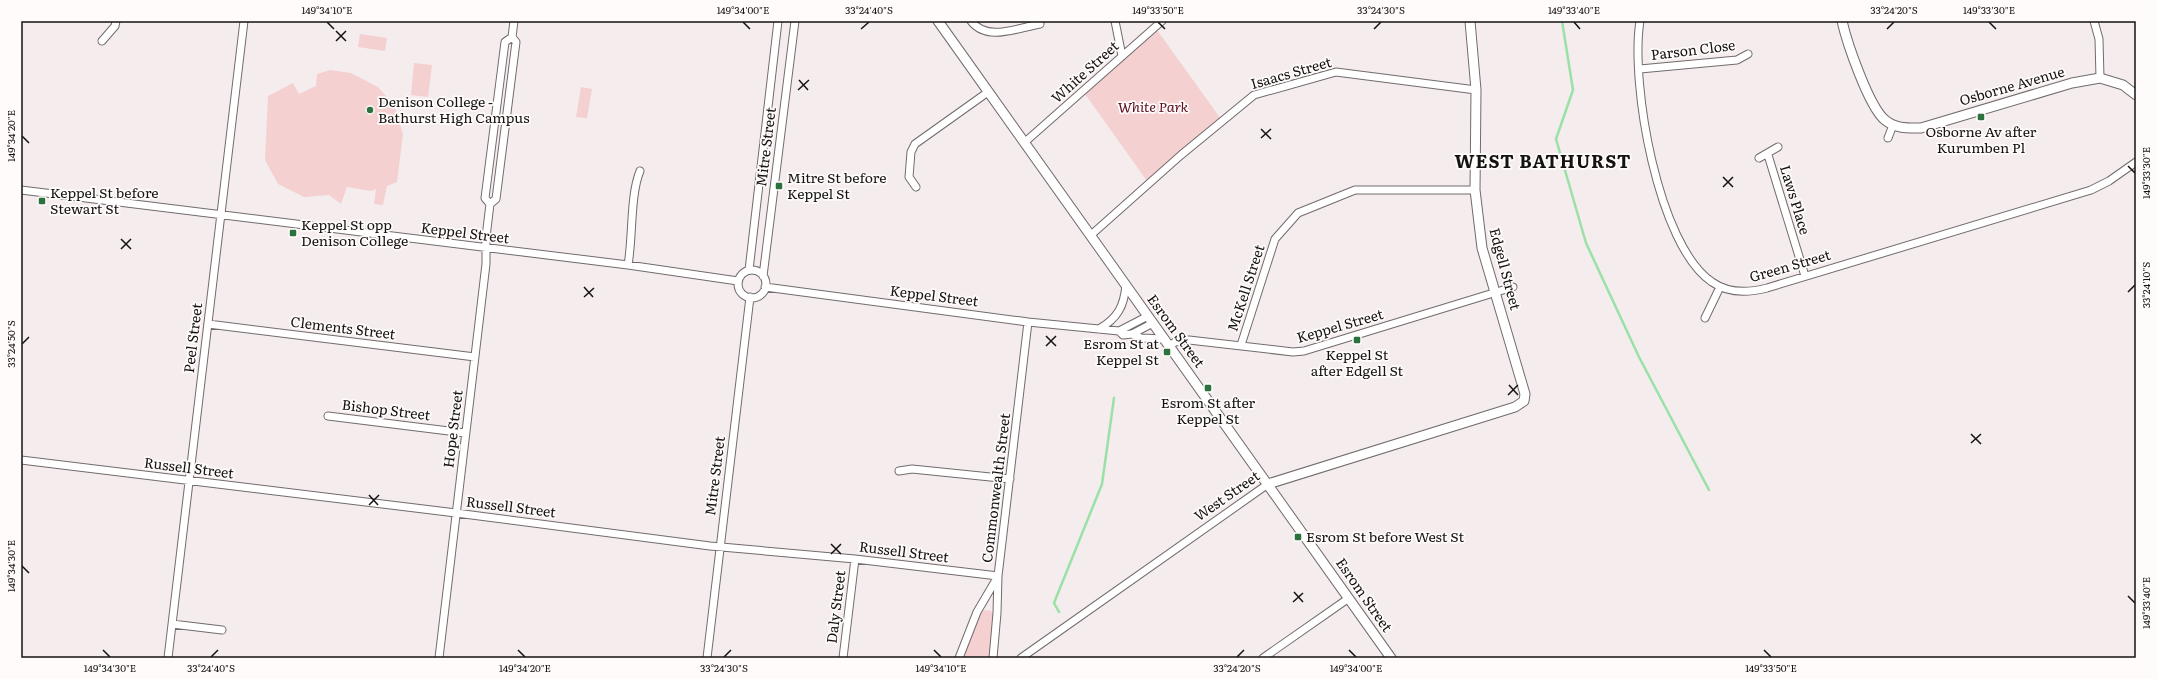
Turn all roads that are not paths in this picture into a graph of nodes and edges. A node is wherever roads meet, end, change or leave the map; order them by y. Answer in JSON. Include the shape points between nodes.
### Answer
{"nodes":[{"id":1,"x":116,"y":21,"type":"edge"},
{"id":2,"x":244,"y":21,"type":"edge"},
{"id":3,"x":514,"y":21,"type":"edge"},
{"id":4,"x":778,"y":21,"type":"edge"},
{"id":5,"x":795,"y":21,"type":"edge"},
{"id":6,"x":938,"y":21,"type":"edge"},
{"id":7,"x":971,"y":21,"type":"edge"},
{"id":8,"x":1115,"y":21,"type":"edge"},
{"id":9,"x":1162,"y":21,"type":"edge"},
{"id":10,"x":1470,"y":21,"type":"edge"},
{"id":11,"x":1640,"y":21,"type":"edge"},
{"id":12,"x":1842,"y":21,"type":"edge"},
{"id":13,"x":2094,"y":21,"type":"edge"},
{"id":14,"x":1020,"y":24,"type":"edge"},
{"id":15,"x":1040,"y":24,"type":"dead end"},
{"id":16,"x":512,"y":37,"type":"junction"},
{"id":17,"x":102,"y":41,"type":"dead end"},
{"id":18,"x":1748,"y":54,"type":"dead end"},
{"id":19,"x":1122,"y":56,"type":"junction"},
{"id":20,"x":1640,"y":69,"type":"junction"},
{"id":21,"x":2100,"y":78,"type":"junction"},
{"id":22,"x":1476,"y":90,"type":"junction"},
{"id":23,"x":988,"y":92,"type":"junction"},
{"id":24,"x":2136,"y":95,"type":"edge"},
{"id":25,"x":1893,"y":125,"type":"junction"},
{"id":26,"x":1888,"y":138,"type":"dead end"},
{"id":27,"x":1025,"y":142,"type":"junction"},
{"id":28,"x":1778,"y":147,"type":"dead end"},
{"id":29,"x":1768,"y":155,"type":"junction"},
{"id":30,"x":1759,"y":158,"type":"dead end"},
{"id":31,"x":2136,"y":162,"type":"edge"},
{"id":32,"x":640,"y":171,"type":"dead end"},
{"id":33,"x":916,"y":187,"type":"dead end"},
{"id":34,"x":21,"y":190,"type":"edge"},
{"id":35,"x":1474,"y":190,"type":"junction"},
{"id":36,"x":490,"y":204,"type":"junction"},
{"id":37,"x":221,"y":215,"type":"junction"},
{"id":38,"x":1091,"y":236,"type":"junction"},
{"id":39,"x":486,"y":248,"type":"junction"},
{"id":40,"x":628,"y":265,"type":"junction"},
{"id":41,"x":749,"y":270,"type":"junction"},
{"id":42,"x":763,"y":276,"type":"junction"},
{"id":43,"x":1805,"y":276,"type":"junction"},
{"id":44,"x":738,"y":281,"type":"junction"},
{"id":45,"x":1126,"y":285,"type":"junction"},
{"id":46,"x":765,"y":287,"type":"junction"},
{"id":47,"x":1513,"y":287,"type":"dead end"},
{"id":48,"x":1720,"y":287,"type":"junction"},
{"id":49,"x":1496,"y":293,"type":"junction"},
{"id":50,"x":750,"y":297,"type":"junction"},
{"id":51,"x":1705,"y":318,"type":"dead end"},
{"id":52,"x":1150,"y":319,"type":"junction"},
{"id":53,"x":1028,"y":322,"type":"junction"},
{"id":54,"x":208,"y":324,"type":"junction"},
{"id":55,"x":1099,"y":329,"type":"junction"},
{"id":56,"x":1119,"y":331,"type":"junction"},
{"id":57,"x":1132,"y":334,"type":"junction"},
{"id":58,"x":1168,"y":343,"type":"junction"},
{"id":59,"x":1241,"y":345,"type":"junction"},
{"id":60,"x":475,"y":357,"type":"junction"},
{"id":61,"x":1524,"y":401,"type":"joint"},
{"id":62,"x":328,"y":416,"type":"dead end"},
{"id":63,"x":465,"y":433,"type":"junction"},
{"id":64,"x":21,"y":460,"type":"edge"},
{"id":65,"x":898,"y":472,"type":"dead end"},
{"id":66,"x":1010,"y":479,"type":"junction"},
{"id":67,"x":189,"y":481,"type":"junction"},
{"id":68,"x":1268,"y":484,"type":"junction"},
{"id":69,"x":456,"y":513,"type":"junction"},
{"id":70,"x":719,"y":547,"type":"junction"},
{"id":71,"x":855,"y":559,"type":"junction"},
{"id":72,"x":998,"y":576,"type":"junction"},
{"id":73,"x":1349,"y":598,"type":"junction"},
{"id":74,"x":172,"y":624,"type":"junction"},
{"id":75,"x":222,"y":630,"type":"dead end"},
{"id":76,"x":168,"y":658,"type":"edge"},
{"id":77,"x":438,"y":658,"type":"edge"},
{"id":78,"x":707,"y":658,"type":"edge"},
{"id":79,"x":843,"y":658,"type":"edge"},
{"id":80,"x":959,"y":658,"type":"edge"},
{"id":81,"x":993,"y":658,"type":"edge"},
{"id":82,"x":1021,"y":658,"type":"edge"},
{"id":83,"x":1263,"y":658,"type":"edge"},
{"id":84,"x":1391,"y":658,"type":"edge"}],
"edges":[{"from":1,"to":17,"type":"street","via":[[115,26]]},
{"from":2,"to":37,"type":"street","name":"Peel Street"},
{"from":3,"to":16,"type":"street","name":"Hope Street"},
{"from":4,"to":41,"type":"street","name":"Mitre Street"},
{"from":5,"to":42,"type":"street","name":"Mitre Street"},
{"from":6,"to":23,"type":"street","name":"Esrom Street"},
{"from":7,"to":14,"type":"street","via":[[984,32],[992,33]]},
{"from":8,"to":19,"type":"street"},
{"from":9,"to":19,"type":"street","name":"White Street"},
{"from":10,"to":22,"type":"street","name":"Edgell Street"},
{"from":11,"to":20,"type":"street","name":"Green Street"},
{"from":12,"to":25,"type":"street","via":[[1848,42],[1876,108],[1885,120]]},
{"from":13,"to":21,"type":"street","via":[[2099,39]]},
{"from":14,"to":15,"type":"street"},
{"from":16,"to":36,"type":"street","name":"Hope Street","via":[[516,42],[496,199]]},
{"from":16,"to":36,"type":"street","name":"Hope Street","via":[[505,42],[485,198]]},
{"from":18,"to":20,"type":"street","name":"Parson Close","via":[[1737,60]]},
{"from":19,"to":27,"type":"street","name":"White Street"},
{"from":20,"to":48,"type":"street","name":"Green Street","via":[[1642,111],[1661,194],[1688,257],[1704,276]]},
{"from":21,"to":24,"type":"street","name":"Osborne Avenue","via":[[2123,85]]},
{"from":21,"to":25,"type":"street","name":"Osborne Avenue","via":[[2072,83],[1921,128],[1905,129]]},
{"from":22,"to":35,"type":"street","name":"Edgell Street"},
{"from":22,"to":38,"type":"street","name":"Isaacs Street","via":[[1336,72],[1254,95],[1181,155]]},
{"from":23,"to":27,"type":"street","name":"Esrom Street"},
{"from":23,"to":33,"type":"street","via":[[915,144],[911,152],[909,177]]},
{"from":25,"to":26,"type":"street"},
{"from":27,"to":38,"type":"street","name":"Esrom Street"},
{"from":28,"to":29,"type":"street","name":"Laws Place"},
{"from":29,"to":30,"type":"street","name":"Laws Place"},
{"from":29,"to":43,"type":"street","name":"Laws Place"},
{"from":31,"to":43,"type":"street","name":"Green Street","via":[[2110,181],[2091,190]]},
{"from":32,"to":40,"type":"street","via":[[634,184],[632,244]]},
{"from":34,"to":37,"type":"street","name":"Keppel Street"},
{"from":35,"to":49,"type":"street","name":"Edgell Street","via":[[1482,248]]},
{"from":35,"to":59,"type":"street","name":"McKell Street","via":[[1355,190],[1298,213],[1275,239]]},
{"from":36,"to":39,"type":"street","name":"Hope Street"},
{"from":37,"to":39,"type":"street","name":"Keppel Street"},
{"from":37,"to":54,"type":"street","name":"Peel Street"},
{"from":38,"to":45,"type":"street","name":"Esrom Street"},
{"from":39,"to":40,"type":"street","name":"Keppel Street"},
{"from":39,"to":60,"type":"street","name":"Hope Street"},
{"from":40,"to":44,"type":"street","name":"Keppel Street"},
{"from":41,"to":42,"type":"street"},
{"from":41,"to":44,"type":"street","via":[[741,275]]},
{"from":42,"to":46,"type":"street"},
{"from":43,"to":48,"type":"street","name":"Green Street","via":[[1750,292]]},
{"from":44,"to":50,"type":"street","via":[[741,292]]},
{"from":45,"to":52,"type":"street","name":"Esrom Street"},
{"from":45,"to":55,"type":"street","via":[[1120,310],[1115,318]]},
{"from":46,"to":50,"type":"street","via":[[758,296]]},
{"from":46,"to":53,"type":"street","name":"Keppel Street"},
{"from":47,"to":49,"type":"street","name":"Keppel Street"},
{"from":48,"to":51,"type":"street"},
{"from":49,"to":59,"type":"street","name":"Keppel Street","via":[[1304,352]]},
{"from":49,"to":61,"type":"street","name":"Edgell Street","via":[[1525,394]]},
{"from":50,"to":70,"type":"street","name":"Mitre Street"},
{"from":52,"to":56,"type":"street"},
{"from":52,"to":57,"type":"street"},
{"from":52,"to":58,"type":"street","name":"Esrom Street"},
{"from":53,"to":55,"type":"street","name":"Keppel Street"},
{"from":53,"to":66,"type":"street","name":"Commonwealth Street"},
{"from":54,"to":60,"type":"street","name":"Clements Street"},
{"from":54,"to":67,"type":"street","name":"Peel Street"},
{"from":55,"to":56,"type":"street","name":"Keppel Street"},
{"from":56,"to":57,"type":"street","name":"Keppel Street","via":[[1123,335]]},
{"from":57,"to":58,"type":"street","name":"Keppel Street"},
{"from":58,"to":59,"type":"street","name":"Keppel Street","via":[[1186,340]]},
{"from":58,"to":68,"type":"street","name":"Esrom Street"},
{"from":60,"to":63,"type":"street","name":"Hope Street"},
{"from":61,"to":68,"type":"street","name":"West Street","via":[[1515,407]]},
{"from":62,"to":63,"type":"street","name":"Bishop Street"},
{"from":63,"to":69,"type":"street","name":"Hope Street"},
{"from":64,"to":67,"type":"street","name":"Russell Street"},
{"from":65,"to":66,"type":"street","via":[[912,469]]},
{"from":66,"to":72,"type":"street","name":"Commonwealth Street"},
{"from":67,"to":69,"type":"street","name":"Russell Street"},
{"from":67,"to":74,"type":"street","name":"Peel Street"},
{"from":68,"to":73,"type":"street","name":"Esrom Street"},
{"from":68,"to":82,"type":"street","name":"West Street"},
{"from":69,"to":70,"type":"street","name":"Russell Street"},
{"from":69,"to":77,"type":"street","name":"Hope Street"},
{"from":70,"to":71,"type":"street","name":"Russell Street"},
{"from":70,"to":78,"type":"street","name":"Mitre Street"},
{"from":71,"to":72,"type":"street","name":"Russell Street"},
{"from":71,"to":79,"type":"street","name":"Daly Street"},
{"from":72,"to":80,"type":"street","via":[[977,612]]},
{"from":72,"to":81,"type":"street","name":"Commonwealth Street"},
{"from":73,"to":83,"type":"street"},
{"from":73,"to":84,"type":"street","name":"Esrom Street"},
{"from":74,"to":75,"type":"street"},
{"from":74,"to":76,"type":"street","name":"Peel Street"}]}
